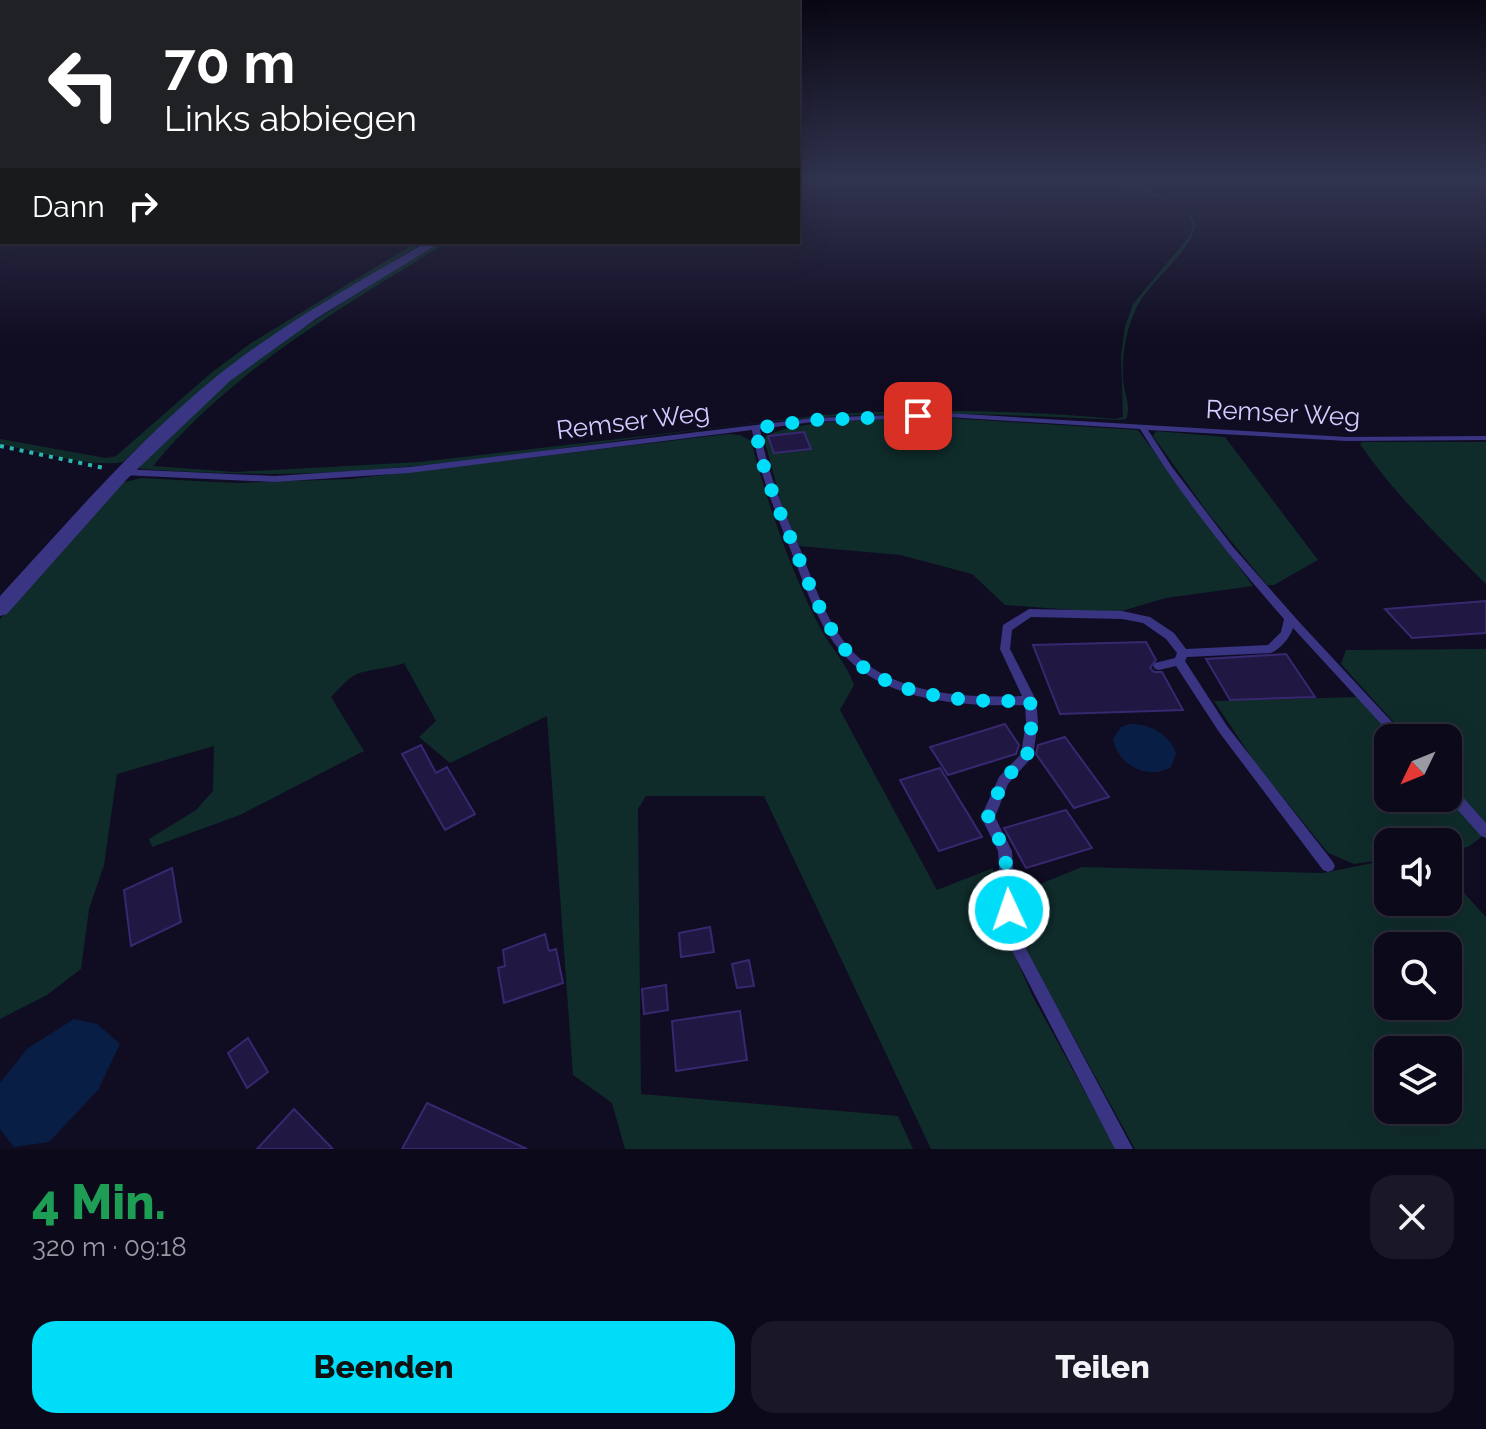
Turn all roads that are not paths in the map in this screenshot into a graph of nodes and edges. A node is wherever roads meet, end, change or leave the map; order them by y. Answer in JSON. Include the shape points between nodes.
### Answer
{"nodes":[{"id":1,"x":432,"y":244,"type":"edge"},
{"id":2,"x":1142,"y":426,"type":"junction"},
{"id":3,"x":756,"y":428,"type":"junction"},
{"id":4,"x":1486,"y":438,"type":"edge"},
{"id":5,"x":122,"y":472,"type":"junction"},
{"id":6,"x":0,"y":609,"type":"edge"},
{"id":7,"x":1290,"y":617,"type":"junction"},
{"id":8,"x":1181,"y":657,"type":"junction"},
{"id":9,"x":1159,"y":666,"type":"dead end"},
{"id":10,"x":1030,"y":700,"type":"junction"},
{"id":11,"x":1388,"y":724,"type":"edge"},
{"id":12,"x":1462,"y":805,"type":"edge"},
{"id":13,"x":1486,"y":832,"type":"edge"},
{"id":14,"x":1328,"y":866,"type":"dead end"},
{"id":15,"x":1124,"y":1149,"type":"edge"}],
"edges":[{"from":1,"to":5,"type":"street","via":[[262,350],[198,399]]},
{"from":2,"to":3,"type":"lane","name":"Remser Weg","via":[[947,415],[813,420]]},
{"from":2,"to":4,"type":"lane","name":"Remser Weg","via":[[1347,439]]},
{"from":2,"to":7,"type":"lane","via":[[1186,492]]},
{"from":3,"to":5,"type":"lane","name":"Remser Weg","via":[[409,470],[275,479]]},
{"from":3,"to":10,"type":"lane","via":[[777,508],[814,594],[848,654],[907,688],[960,700]]},
{"from":5,"to":6,"type":"street"},
{"from":7,"to":8,"type":"lane","via":[[1286,634],[1271,649]]},
{"from":7,"to":11,"type":"lane"},
{"from":8,"to":9,"type":"lane"},
{"from":8,"to":10,"type":"lane","via":[[1170,636],[1146,620],[1029,613],[1007,628],[1005,649]]},
{"from":8,"to":14,"type":"lane","via":[[1223,729]]},
{"from":10,"to":15,"type":"lane","via":[[1027,756],[1003,781],[988,817],[1005,851],[1017,947]]},
{"from":12,"to":13,"type":"lane"}]}
